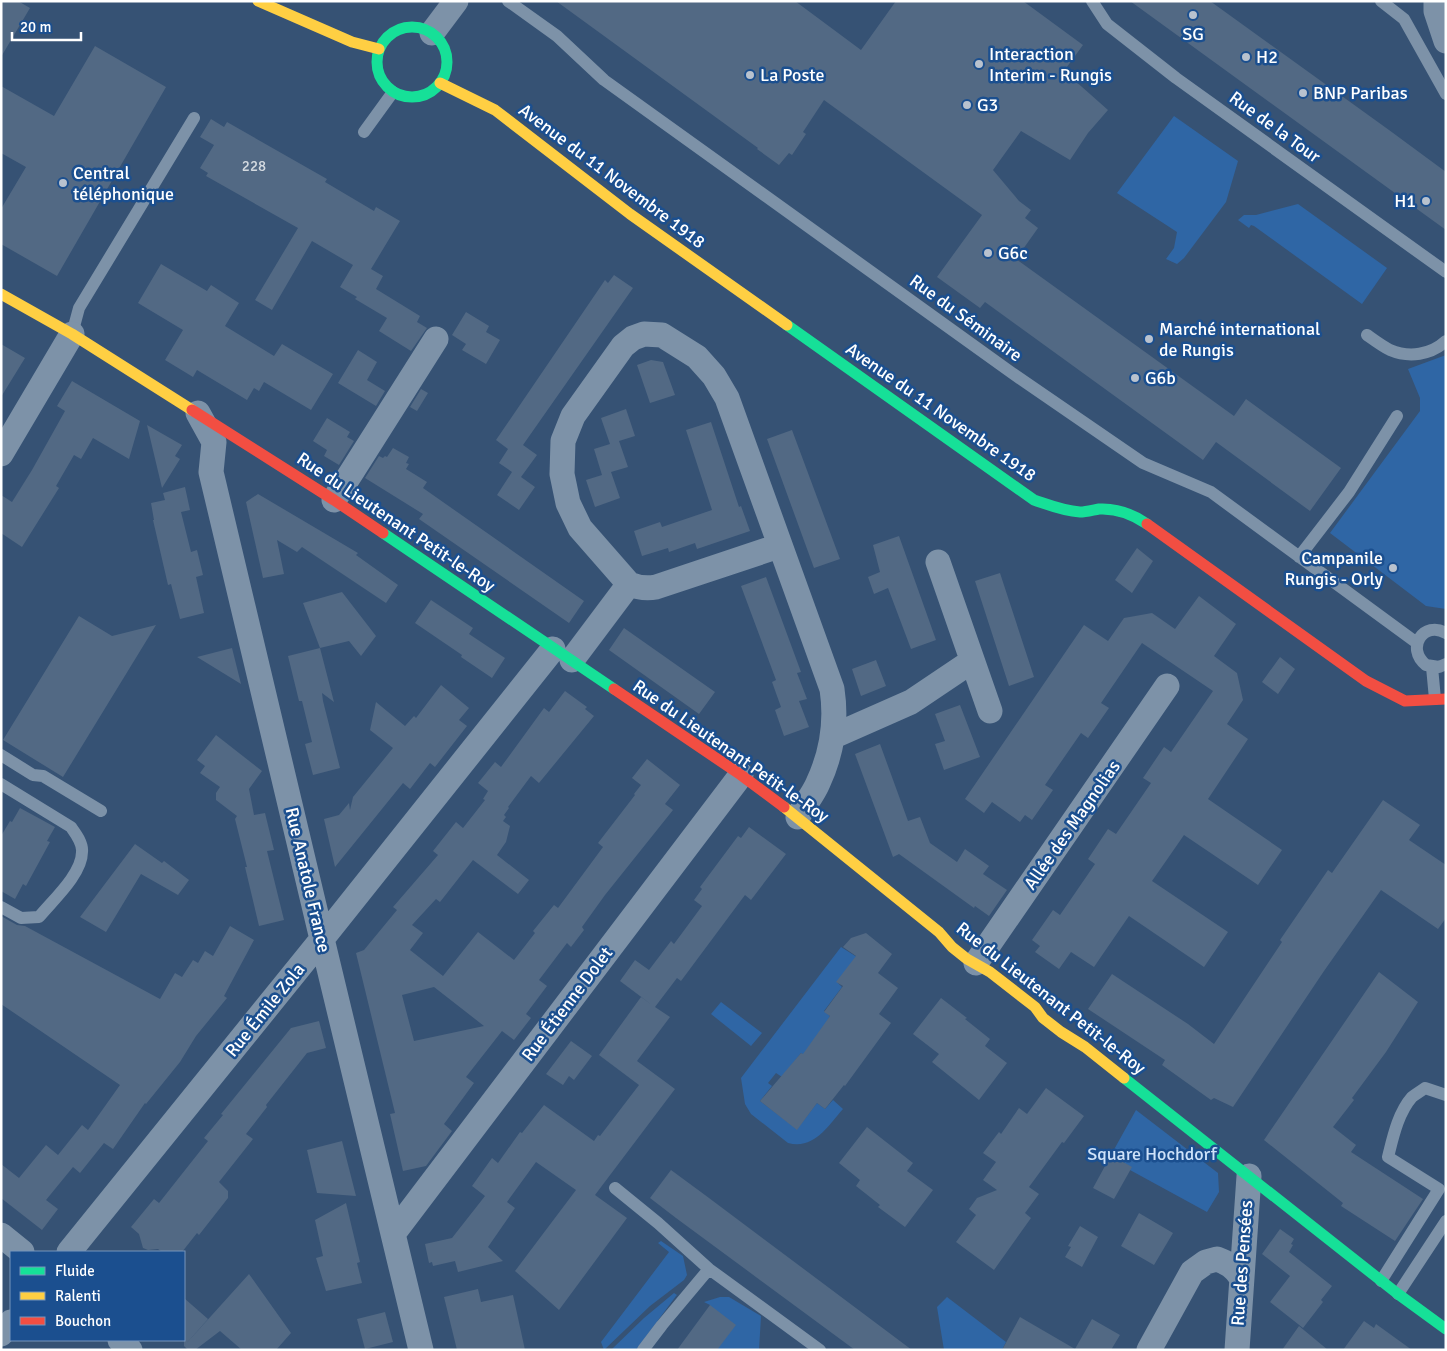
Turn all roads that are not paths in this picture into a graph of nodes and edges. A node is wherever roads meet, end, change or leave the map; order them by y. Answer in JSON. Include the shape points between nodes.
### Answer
{"nodes":[{"id":1,"x":258,"y":1,"type":"edge"},
{"id":2,"x":456,"y":1,"type":"edge"},
{"id":3,"x":508,"y":1,"type":"edge"},
{"id":4,"x":1092,"y":1,"type":"edge"},
{"id":5,"x":1381,"y":1,"type":"edge"},
{"id":6,"x":1432,"y":4,"type":"edge"},
{"id":7,"x":432,"y":33,"type":"junction"},
{"id":8,"x":1446,"y":41,"type":"edge"},
{"id":9,"x":379,"y":49,"type":"junction"},
{"id":10,"x":440,"y":83,"type":"junction"},
{"id":11,"x":393,"y":92,"type":"junction"},
{"id":12,"x":1446,"y":94,"type":"edge"},
{"id":13,"x":194,"y":118,"type":"dead end"},
{"id":14,"x":364,"y":132,"type":"dead end"},
{"id":15,"x":1446,"y":272,"type":"edge"},
{"id":16,"x":1,"y":294,"type":"edge"},
{"id":17,"x":72,"y":334,"type":"junction"},
{"id":18,"x":1367,"y":335,"type":"dead end"},
{"id":19,"x":436,"y":339,"type":"dead end"},
{"id":20,"x":1446,"y":341,"type":"edge"},
{"id":21,"x":198,"y":413,"type":"junction"},
{"id":22,"x":1397,"y":416,"type":"dead end"},
{"id":23,"x":1,"y":454,"type":"edge"},
{"id":24,"x":334,"y":500,"type":"junction"},
{"id":25,"x":779,"y":546,"type":"junction"},
{"id":26,"x":1299,"y":557,"type":"junction"},
{"id":27,"x":938,"y":562,"type":"dead end"},
{"id":28,"x":629,"y":584,"type":"junction"},
{"id":29,"x":1446,"y":633,"type":"edge"},
{"id":30,"x":1417,"y":643,"type":"junction"},
{"id":31,"x":562,"y":654,"type":"junction"},
{"id":32,"x":972,"y":661,"type":"junction"},
{"id":33,"x":1446,"y":664,"type":"edge"},
{"id":34,"x":1432,"y":667,"type":"junction"},
{"id":35,"x":1167,"y":686,"type":"dead end"},
{"id":36,"x":1440,"y":699,"type":"edge"},
{"id":37,"x":990,"y":711,"type":"dead end"},
{"id":38,"x":834,"y":736,"type":"junction"},
{"id":39,"x":1,"y":756,"type":"edge"},
{"id":40,"x":741,"y":775,"type":"junction"},
{"id":41,"x":1,"y":784,"type":"edge"},
{"id":42,"x":101,"y":811,"type":"dead end"},
{"id":43,"x":798,"y":816,"type":"junction"},
{"id":44,"x":1,"y":907,"type":"edge"},
{"id":45,"x":322,"y":939,"type":"junction"},
{"id":46,"x":976,"y":963,"type":"junction"},
{"id":47,"x":1446,"y":1095,"type":"edge"},
{"id":48,"x":1248,"y":1176,"type":"junction"},
{"id":49,"x":614,"y":1188,"type":"dead end"},
{"id":50,"x":1446,"y":1221,"type":"edge"},
{"id":51,"x":393,"y":1234,"type":"junction"},
{"id":52,"x":1,"y":1235,"type":"edge"},
{"id":53,"x":21,"y":1251,"type":"edge"},
{"id":54,"x":70,"y":1251,"type":"edge"},
{"id":55,"x":709,"y":1269,"type":"junction"},
{"id":56,"x":1241,"y":1277,"type":"junction"},
{"id":57,"x":1381,"y":1281,"type":"junction"},
{"id":58,"x":1398,"y":1294,"type":"junction"},
{"id":59,"x":10,"y":1323,"type":"edge"},
{"id":60,"x":1446,"y":1330,"type":"edge"},
{"id":61,"x":1,"y":1334,"type":"edge"},
{"id":62,"x":121,"y":1341,"type":"edge"},
{"id":63,"x":130,"y":1350,"type":"edge"},
{"id":64,"x":422,"y":1350,"type":"edge"},
{"id":65,"x":643,"y":1350,"type":"edge"},
{"id":66,"x":820,"y":1350,"type":"edge"},
{"id":67,"x":1149,"y":1350,"type":"edge"},
{"id":68,"x":1237,"y":1350,"type":"edge"}],
"edges":[{"from":1,"to":9,"type":"street","via":[[352,42]]},
{"from":2,"to":7,"type":"street"},
{"from":3,"to":26,"type":"lane","name":"Rue du Séminaire","via":[[557,36],[604,80],[1012,373],[1143,462],[1211,492]]},
{"from":4,"to":15,"type":"lane","name":"Rue de la Tour","via":[[1107,24],[1176,78]]},
{"from":5,"to":12,"type":"lane","via":[[1404,19]]},
{"from":6,"to":8,"type":"street"},
{"from":7,"to":9,"type":"street","via":[[412,26],[402,28],[392,32]]},
{"from":7,"to":10,"type":"street","via":[[440,41],[446,56],[446,73]]},
{"from":9,"to":11,"type":"street","via":[[378,73]]},
{"from":10,"to":11,"type":"street","via":[[433,90],[413,97]]},
{"from":10,"to":36,"type":"street","name":"Avenue du 11 Novembre 1918","via":[[494,110],[630,214],[1034,500],[1062,510],[1082,512],[1101,509],[1137,517],[1366,682],[1405,700]]},
{"from":11,"to":14,"type":"lane"},
{"from":13,"to":17,"type":"lane","via":[[79,308]]},
{"from":16,"to":17,"type":"street","name":"Rue du Lieutenant Petit-le-Roy"},
{"from":17,"to":21,"type":"street","name":"Rue du Lieutenant Petit-le-Roy"},
{"from":17,"to":23,"type":"street"},
{"from":18,"to":20,"type":"lane","via":[[1391,350],[1411,354],[1423,354]]},
{"from":19,"to":24,"type":"street"},
{"from":21,"to":24,"type":"street","name":"Rue du Lieutenant Petit-le-Roy"},
{"from":21,"to":45,"type":"street","name":"Rue Anatole France","via":[[214,442],[212,472]]},
{"from":22,"to":26,"type":"lane","via":[[1350,492]]},
{"from":24,"to":31,"type":"street","name":"Rue du Lieutenant Petit-le-Roy"},
{"from":25,"to":28,"type":"street","via":[[656,587],[639,588]]},
{"from":25,"to":28,"type":"street","via":[[727,398],[714,376],[696,358],[662,335],[644,334],[623,346],[573,416],[562,452],[564,489],[573,516]]},
{"from":25,"to":38,"type":"street","via":[[832,689]]},
{"from":26,"to":30,"type":"lane","name":"Rue du Séminaire"},
{"from":27,"to":32,"type":"street"},
{"from":28,"to":31,"type":"street","name":"Rue Émile Zola"},
{"from":29,"to":30,"type":"lane","via":[[1430,630]]},
{"from":30,"to":34,"type":"lane","via":[[1421,661]]},
{"from":31,"to":40,"type":"street","name":"Rue du Lieutenant Petit-le-Roy"},
{"from":31,"to":45,"type":"street","name":"Rue Émile Zola"},
{"from":32,"to":37,"type":"street"},
{"from":32,"to":38,"type":"street","via":[[911,702]]},
{"from":33,"to":34,"type":"lane"},
{"from":34,"to":36,"type":"lane"},
{"from":35,"to":46,"type":"street","name":"Allée des Magnolias"},
{"from":38,"to":43,"type":"street","via":[[818,784]]},
{"from":39,"to":42,"type":"lane"},
{"from":40,"to":43,"type":"street","name":"Rue du Lieutenant Petit-le-Roy"},
{"from":40,"to":51,"type":"street","name":"Rue Étienne Dolet"},
{"from":41,"to":44,"type":"lane","via":[[72,827],[83,850],[80,864],[71,878],[39,917],[21,918]]},
{"from":43,"to":46,"type":"street","name":"Rue du Lieutenant Petit-le-Roy","via":[[939,932],[952,947]]},
{"from":45,"to":51,"type":"street","name":"Rue Anatole France"},
{"from":45,"to":54,"type":"street","name":"Rue Émile Zola"},
{"from":46,"to":48,"type":"street","name":"Rue du Lieutenant Petit-le-Roy"},
{"from":47,"to":57,"type":"lane","via":[[1425,1088],[1412,1097],[1393,1136],[1388,1157],[1438,1189]]},
{"from":48,"to":56,"type":"street","name":"Rue des Pensées"},
{"from":48,"to":57,"type":"street","name":"Rue du Lieutenant Petit-le-Roy"},
{"from":49,"to":55,"type":"lane"},
{"from":50,"to":58,"type":"lane"},
{"from":51,"to":64,"type":"street","name":"Rue Anatole France"},
{"from":52,"to":53,"type":"street"},
{"from":55,"to":65,"type":"lane"},
{"from":55,"to":66,"type":"lane"},
{"from":56,"to":67,"type":"street","via":[[1235,1268],[1216,1259],[1198,1267],[1192,1272]]},
{"from":56,"to":68,"type":"street","name":"Rue des Pensées"},
{"from":57,"to":58,"type":"street","name":"Rue du Lieutenant Petit-le-Roy"},
{"from":58,"to":60,"type":"street","name":"Rue du Lieutenant Petit-le-Roy"},
{"from":59,"to":61,"type":"street"},
{"from":62,"to":63,"type":"street"}]}
